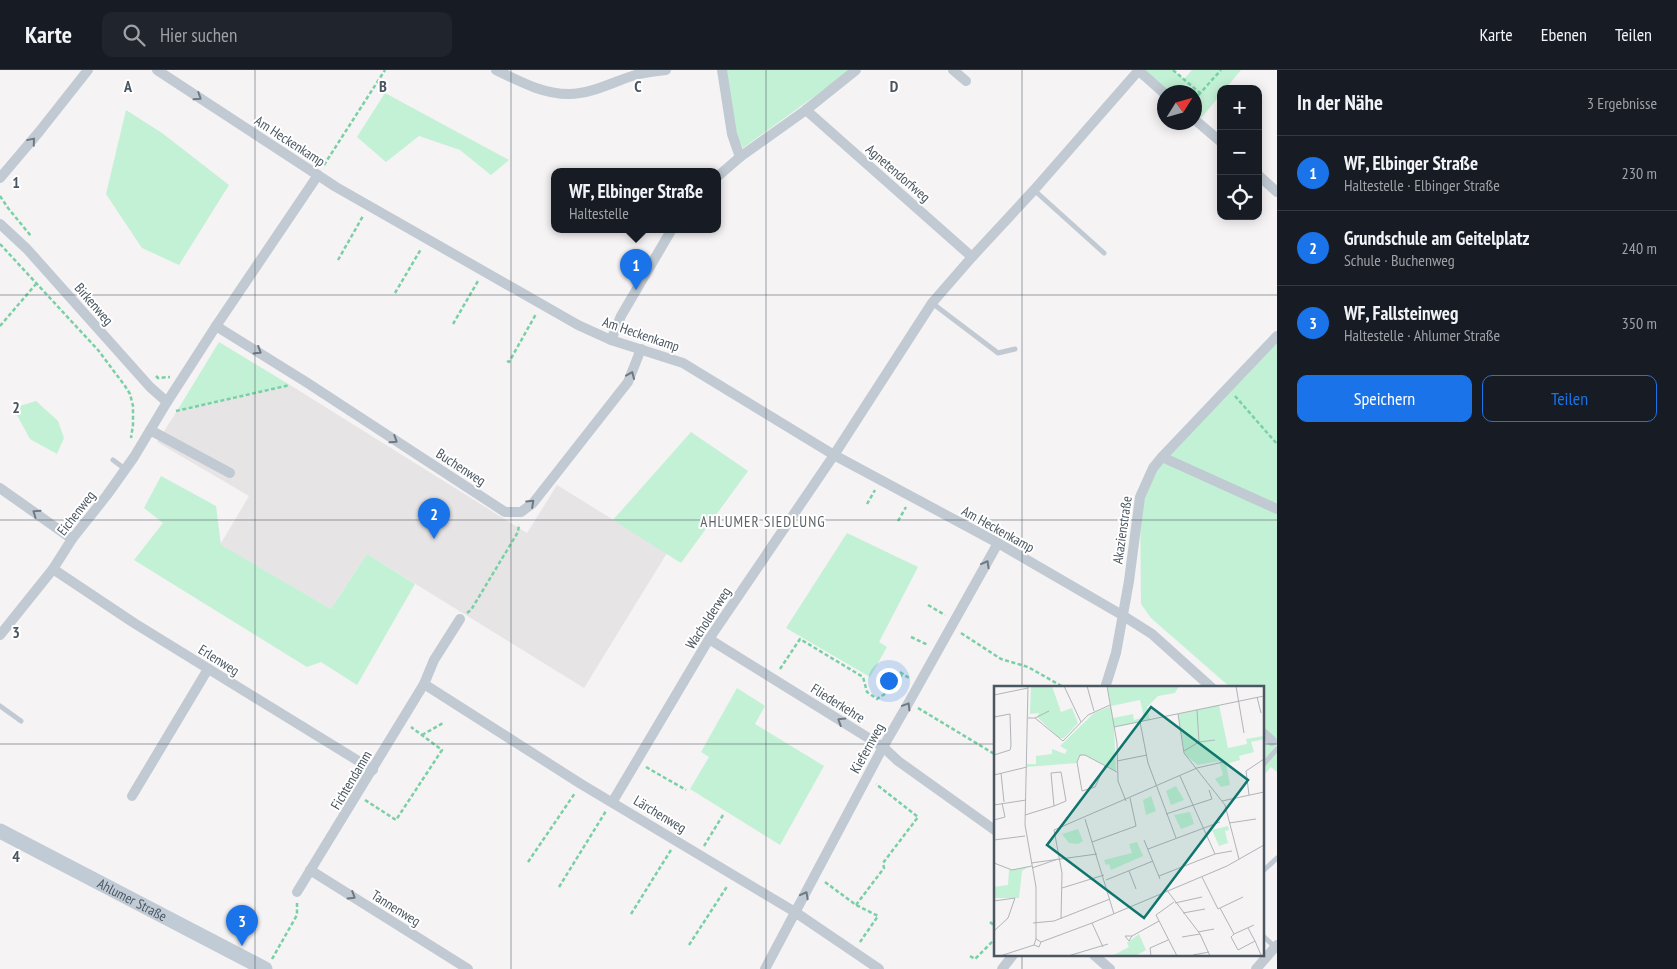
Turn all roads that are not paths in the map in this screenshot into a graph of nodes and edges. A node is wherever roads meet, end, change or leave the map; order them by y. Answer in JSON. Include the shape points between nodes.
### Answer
{"nodes":[{"id":1,"x":88,"y":70,"type":"edge"},
{"id":2,"x":157,"y":70,"type":"edge"},
{"id":3,"x":496,"y":70,"type":"edge"},
{"id":4,"x":666,"y":70,"type":"edge"},
{"id":5,"x":722,"y":70,"type":"edge"},
{"id":6,"x":856,"y":70,"type":"edge"},
{"id":7,"x":953,"y":70,"type":"edge"},
{"id":8,"x":1139,"y":70,"type":"edge"},
{"id":9,"x":966,"y":82,"type":"dead end"},
{"id":10,"x":1157,"y":87,"type":"edge"},
{"id":11,"x":806,"y":110,"type":"junction"},
{"id":12,"x":1202,"y":126,"type":"edge"},
{"id":13,"x":1217,"y":139,"type":"edge"},
{"id":14,"x":740,"y":157,"type":"junction"},
{"id":15,"x":721,"y":174,"type":"edge"},
{"id":16,"x":318,"y":175,"type":"junction"},
{"id":17,"x":0,"y":178,"type":"edge"},
{"id":18,"x":1262,"y":179,"type":"edge"},
{"id":19,"x":1034,"y":190,"type":"junction"},
{"id":20,"x":1277,"y":192,"type":"edge"},
{"id":21,"x":0,"y":224,"type":"edge"},
{"id":22,"x":670,"y":233,"type":"edge"},
{"id":23,"x":1104,"y":253,"type":"dead end"},
{"id":24,"x":972,"y":257,"type":"junction"},
{"id":25,"x":932,"y":303,"type":"junction"},
{"id":26,"x":216,"y":326,"type":"junction"},
{"id":27,"x":1277,"y":336,"type":"edge"},
{"id":28,"x":611,"y":340,"type":"junction"},
{"id":29,"x":642,"y":349,"type":"junction"},
{"id":30,"x":1015,"y":349,"type":"dead end"},
{"id":31,"x":166,"y":402,"type":"junction"},
{"id":32,"x":150,"y":430,"type":"junction"},
{"id":33,"x":834,"y":455,"type":"junction"},
{"id":34,"x":1162,"y":457,"type":"junction"},
{"id":35,"x":112,"y":460,"type":"dead end"},
{"id":36,"x":126,"y":469,"type":"junction"},
{"id":37,"x":230,"y":473,"type":"dead end"},
{"id":38,"x":0,"y":488,"type":"edge"},
{"id":39,"x":1277,"y":509,"type":"edge"},
{"id":40,"x":72,"y":538,"type":"junction"},
{"id":41,"x":998,"y":544,"type":"junction"},
{"id":42,"x":53,"y":570,"type":"junction"},
{"id":43,"x":1122,"y":615,"type":"junction"},
{"id":44,"x":460,"y":619,"type":"road end"},
{"id":45,"x":0,"y":635,"type":"edge"},
{"id":46,"x":709,"y":639,"type":"junction"},
{"id":47,"x":208,"y":669,"type":"junction"},
{"id":48,"x":424,"y":684,"type":"junction"},
{"id":49,"x":1106,"y":686,"type":"edge"},
{"id":50,"x":1210,"y":686,"type":"edge"},
{"id":51,"x":0,"y":706,"type":"edge"},
{"id":52,"x":21,"y":721,"type":"dead end"},
{"id":53,"x":1264,"y":734,"type":"edge"},
{"id":54,"x":1274,"y":745,"type":"edge"},
{"id":55,"x":883,"y":747,"type":"junction"},
{"id":56,"x":1264,"y":763,"type":"edge"},
{"id":57,"x":373,"y":770,"type":"junction"},
{"id":58,"x":132,"y":796,"type":"dead end"},
{"id":59,"x":613,"y":801,"type":"junction"},
{"id":60,"x":0,"y":830,"type":"edge"},
{"id":61,"x":994,"y":830,"type":"edge"},
{"id":62,"x":1277,"y":858,"type":"edge"},
{"id":63,"x":310,"y":870,"type":"junction"},
{"id":64,"x":1264,"y":870,"type":"edge"},
{"id":65,"x":298,"y":892,"type":"road end"},
{"id":66,"x":796,"y":912,"type":"junction"},
{"id":67,"x":1264,"y":937,"type":"edge"},
{"id":68,"x":1276,"y":946,"type":"edge"},
{"id":69,"x":1012,"y":956,"type":"edge"},
{"id":70,"x":1095,"y":956,"type":"edge"},
{"id":71,"x":265,"y":969,"type":"edge"},
{"id":72,"x":468,"y":969,"type":"edge"},
{"id":73,"x":765,"y":969,"type":"edge"},
{"id":74,"x":879,"y":969,"type":"edge"},
{"id":75,"x":1002,"y":969,"type":"edge"},
{"id":76,"x":1110,"y":969,"type":"edge"},
{"id":77,"x":1256,"y":969,"type":"edge"}],
"edges":[{"from":17,"to":1,"type":"street","one_way":true},
{"from":2,"to":16,"type":"street","name":"Am Heckenkamp","one_way":true},
{"from":3,"to":4,"type":"street","via":[[533,87],[569,94]]},
{"from":5,"to":14,"type":"street","via":[[732,134]]},
{"from":6,"to":11,"type":"street"},
{"from":7,"to":9,"type":"street"},
{"from":8,"to":10,"type":"street"},
{"from":8,"to":19,"type":"street","name":"Wacholderweg"},
{"from":11,"to":14,"type":"street"},
{"from":11,"to":24,"type":"street","name":"Agnetendorfweg"},
{"from":12,"to":13,"type":"street"},
{"from":14,"to":15,"type":"street"},
{"from":16,"to":26,"type":"street","name":"Eichenweg"},
{"from":16,"to":28,"type":"street","name":"Am Heckenkamp","via":[[578,325]]},
{"from":18,"to":20,"type":"street"},
{"from":19,"to":23,"type":"lane"},
{"from":19,"to":24,"type":"street","name":"Wacholderweg"},
{"from":21,"to":31,"type":"street","name":"Birkenweg","via":[[27,249]]},
{"from":22,"to":28,"type":"street","via":[[621,316]]},
{"from":24,"to":25,"type":"street","name":"Wacholderweg"},
{"from":25,"to":30,"type":"lane","via":[[998,353]]},
{"from":25,"to":33,"type":"street","name":"Wacholderweg"},
{"from":26,"to":29,"type":"street","name":"Buchenweg","one_way":true,"via":[[505,512],[521,512],[533,503],[628,382]]},
{"from":26,"to":31,"type":"street","name":"Eichenweg"},
{"from":27,"to":34,"type":"street","name":"Akazienstraße"},
{"from":28,"to":29,"type":"street","name":"Am Heckenkamp"},
{"from":29,"to":33,"type":"street","name":"Am Heckenkamp","via":[[682,362]]},
{"from":31,"to":32,"type":"street","name":"Eichenweg"},
{"from":32,"to":36,"type":"street","name":"Eichenweg"},
{"from":32,"to":37,"type":"street"},
{"from":33,"to":41,"type":"street","name":"Am Heckenkamp"},
{"from":33,"to":46,"type":"street","name":"Wacholderweg"},
{"from":34,"to":39,"type":"street"},
{"from":34,"to":43,"type":"street","name":"Akazienstraße","via":[[1153,468],[1140,497]]},
{"from":35,"to":36,"type":"lane"},
{"from":36,"to":40,"type":"street","name":"Eichenweg"},
{"from":40,"to":38,"type":"street","one_way":true},
{"from":40,"to":42,"type":"street","name":"Eichenweg"},
{"from":41,"to":43,"type":"street","name":"Am Heckenkamp"},
{"from":55,"to":41,"type":"street","name":"Kiefernweg","one_way":true},
{"from":42,"to":45,"type":"street","name":"Eichenweg"},
{"from":42,"to":47,"type":"street","name":"Erlenweg"},
{"from":43,"to":49,"type":"street","name":"Akazienstraße","via":[[1116,653]]},
{"from":43,"to":50,"type":"street","name":"Am Heckenkamp","via":[[1152,634]]},
{"from":44,"to":48,"type":"street","name":"Fichtendamm","via":[[434,660]]},
{"from":55,"to":46,"type":"street","name":"Fliederkehre","one_way":true},
{"from":46,"to":59,"type":"street","name":"Wacholderweg"},
{"from":47,"to":57,"type":"street","name":"Erlenweg"},
{"from":47,"to":58,"type":"street"},
{"from":48,"to":57,"type":"street","name":"Fichtendamm"},
{"from":48,"to":59,"type":"street","name":"Lärchenweg"},
{"from":51,"to":52,"type":"lane"},
{"from":53,"to":54,"type":"street"},
{"from":54,"to":56,"type":"lane"},
{"from":55,"to":61,"type":"street","name":"Fliederkehre"},
{"from":66,"to":55,"type":"street","name":"Kiefernweg","one_way":true},
{"from":57,"to":63,"type":"street","name":"Fichtendamm"},
{"from":59,"to":66,"type":"street","name":"Lärchenweg"},
{"from":60,"to":71,"type":"main road","name":"Ahlumer Straße"},
{"from":62,"to":64,"type":"lane"},
{"from":63,"to":65,"type":"street","name":"Fichtendamm"},
{"from":63,"to":72,"type":"street","name":"Tannenweg","one_way":true},
{"from":66,"to":73,"type":"street","name":"Kiefernweg"},
{"from":66,"to":74,"type":"street","name":"Lärchenweg"},
{"from":67,"to":68,"type":"lane"},
{"from":68,"to":77,"type":"street"},
{"from":69,"to":75,"type":"street"},
{"from":70,"to":76,"type":"street"}]}
